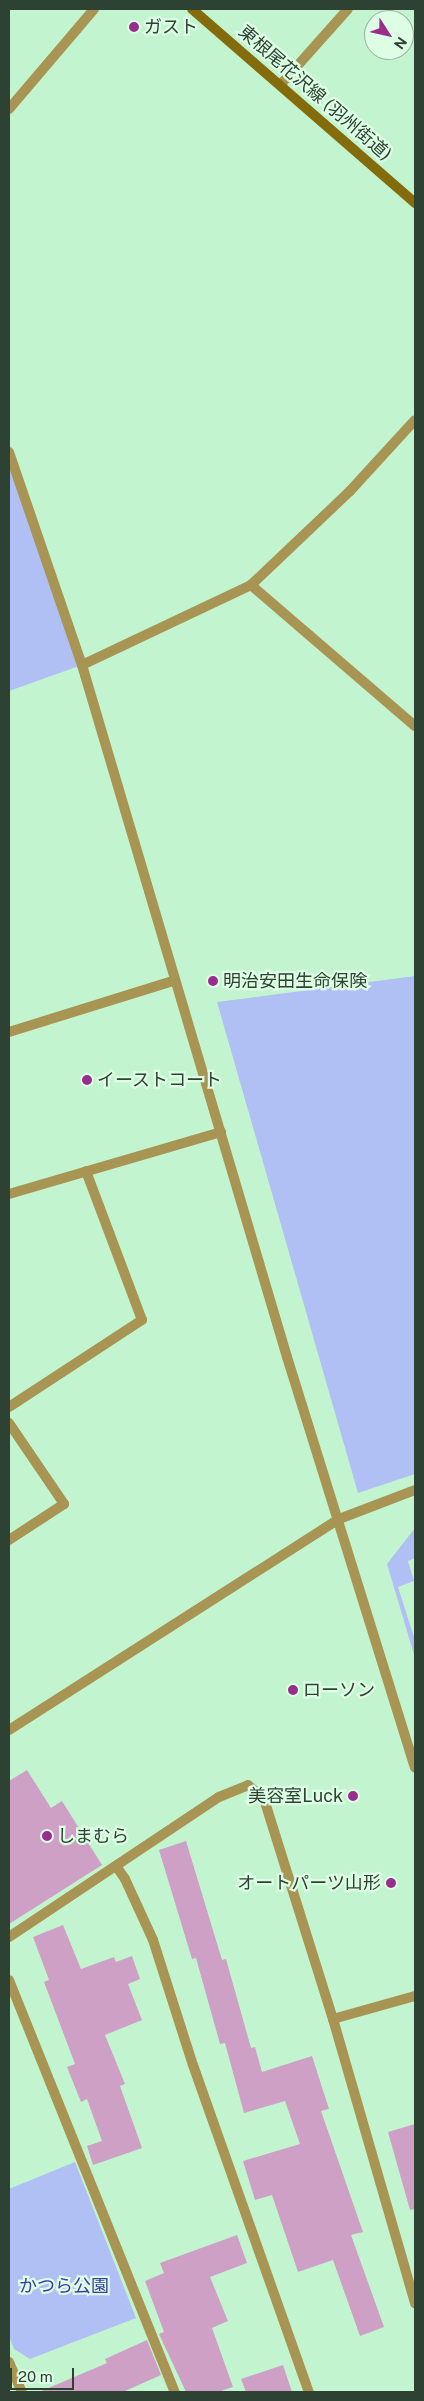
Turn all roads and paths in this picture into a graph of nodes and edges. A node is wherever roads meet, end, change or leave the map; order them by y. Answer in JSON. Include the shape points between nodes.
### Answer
{"nodes":[{"id":1,"x":94,"y":9,"type":"edge"},
{"id":2,"x":192,"y":9,"type":"edge"},
{"id":3,"x":348,"y":9,"type":"edge"},
{"id":4,"x":282,"y":83,"type":"junction"},
{"id":5,"x":9,"y":109,"type":"edge"},
{"id":6,"x":415,"y":202,"type":"edge"},
{"id":7,"x":415,"y":420,"type":"edge"},
{"id":8,"x":9,"y":452,"type":"edge"},
{"id":9,"x":251,"y":585,"type":"junction"},
{"id":10,"x":82,"y":665,"type":"junction"},
{"id":11,"x":415,"y":726,"type":"edge"},
{"id":12,"x":173,"y":981,"type":"junction"},
{"id":13,"x":9,"y":1032,"type":"edge"},
{"id":14,"x":222,"y":1132,"type":"junction"},
{"id":15,"x":86,"y":1171,"type":"junction"},
{"id":16,"x":9,"y":1194,"type":"edge"},
{"id":17,"x":9,"y":1407,"type":"edge"},
{"id":18,"x":9,"y":1423,"type":"edge"},
{"id":19,"x":415,"y":1490,"type":"edge"},
{"id":20,"x":339,"y":1519,"type":"junction"},
{"id":21,"x":9,"y":1540,"type":"edge"},
{"id":22,"x":9,"y":1730,"type":"edge"},
{"id":23,"x":415,"y":1766,"type":"edge"},
{"id":24,"x":116,"y":1866,"type":"junction"},
{"id":25,"x":9,"y":1937,"type":"edge"},
{"id":26,"x":9,"y":1980,"type":"edge"},
{"id":27,"x":415,"y":1996,"type":"edge"},
{"id":28,"x":333,"y":2019,"type":"junction"},
{"id":29,"x":415,"y":2302,"type":"edge"},
{"id":30,"x":9,"y":2362,"type":"edge"},
{"id":31,"x":22,"y":2392,"type":"edge"},
{"id":32,"x":175,"y":2392,"type":"edge"},
{"id":33,"x":308,"y":2392,"type":"edge"}],
"edges":[{"from":1,"to":5,"type":"street"},
{"from":2,"to":4,"type":"main road","name":"東根尾花沢線 (羽州街道)"},
{"from":3,"to":4,"type":"street"},
{"from":4,"to":6,"type":"main road","name":"東根尾花沢線 (羽州街道)"},
{"from":7,"to":9,"type":"street","via":[[350,491]]},
{"from":8,"to":10,"type":"street"},
{"from":9,"to":10,"type":"street"},
{"from":9,"to":11,"type":"street"},
{"from":10,"to":12,"type":"street"},
{"from":12,"to":13,"type":"street"},
{"from":12,"to":14,"type":"street"},
{"from":14,"to":15,"type":"street"},
{"from":14,"to":20,"type":"street","via":[[286,1357]]},
{"from":15,"to":16,"type":"street"},
{"from":15,"to":17,"type":"street","via":[[142,1320]]},
{"from":18,"to":21,"type":"street","via":[[64,1504]]},
{"from":19,"to":20,"type":"street"},
{"from":20,"to":22,"type":"street"},
{"from":20,"to":23,"type":"street"},
{"from":24,"to":25,"type":"street"},
{"from":24,"to":28,"type":"street","via":[[219,1797],[248,1785],[264,1799]]},
{"from":24,"to":33,"type":"street","via":[[153,1940],[193,2066]]},
{"from":26,"to":32,"type":"street"},
{"from":27,"to":28,"type":"street"},
{"from":28,"to":29,"type":"street"},
{"from":30,"to":31,"type":"street"}]}
